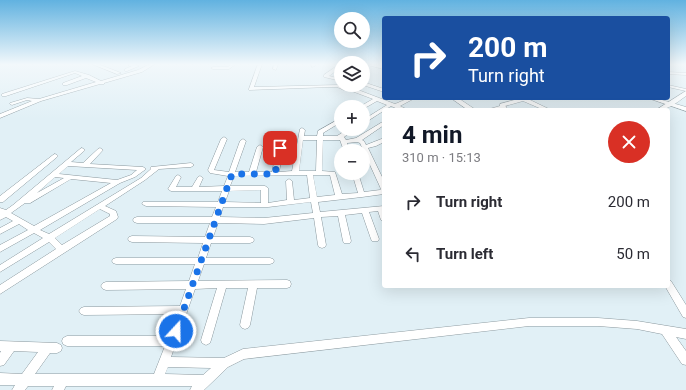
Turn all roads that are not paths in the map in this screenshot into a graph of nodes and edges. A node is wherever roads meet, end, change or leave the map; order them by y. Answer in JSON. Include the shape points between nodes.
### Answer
{"nodes":[{"id":1,"x":44,"y":82,"type":"edge"},
{"id":2,"x":70,"y":82,"type":"edge"},
{"id":3,"x":253,"y":82,"type":"edge"},
{"id":4,"x":102,"y":83,"type":"edge"},
{"id":5,"x":65,"y":84,"type":"dead end"},
{"id":6,"x":334,"y":85,"type":"edge"},
{"id":7,"x":370,"y":86,"type":"edge"},
{"id":8,"x":670,"y":87,"type":"edge"},
{"id":9,"x":382,"y":90,"type":"edge"},
{"id":10,"x":359,"y":92,"type":"edge"},
{"id":11,"x":686,"y":92,"type":"edge"},
{"id":12,"x":4,"y":95,"type":"dead end"},
{"id":13,"x":378,"y":99,"type":"junction"},
{"id":14,"x":39,"y":100,"type":"junction"},
{"id":15,"x":407,"y":100,"type":"edge"},
{"id":16,"x":457,"y":100,"type":"edge"},
{"id":17,"x":519,"y":100,"type":"edge"},
{"id":18,"x":530,"y":100,"type":"edge"},
{"id":19,"x":659,"y":100,"type":"edge"},
{"id":20,"x":370,"y":103,"type":"edge"},
{"id":21,"x":673,"y":103,"type":"junction"},
{"id":22,"x":12,"y":104,"type":"dead end"},
{"id":23,"x":394,"y":105,"type":"junction"},
{"id":24,"x":686,"y":105,"type":"edge"},
{"id":25,"x":389,"y":108,"type":"edge"},
{"id":26,"x":401,"y":108,"type":"edge"},
{"id":27,"x":467,"y":108,"type":"edge"},
{"id":28,"x":499,"y":108,"type":"edge"},
{"id":29,"x":544,"y":108,"type":"edge"},
{"id":30,"x":663,"y":108,"type":"edge"},
{"id":31,"x":686,"y":109,"type":"edge"},
{"id":32,"x":382,"y":112,"type":"edge"},
{"id":33,"x":0,"y":116,"type":"edge"},
{"id":34,"x":370,"y":118,"type":"edge"},
{"id":35,"x":334,"y":124,"type":"edge"},
{"id":36,"x":382,"y":124,"type":"edge"},
{"id":37,"x":302,"y":130,"type":"dead end"},
{"id":38,"x":283,"y":135,"type":"dead end"},
{"id":39,"x":345,"y":136,"type":"edge"},
{"id":40,"x":301,"y":138,"type":"junction"},
{"id":41,"x":320,"y":138,"type":"junction"},
{"id":42,"x":342,"y":139,"type":"junction"},
{"id":43,"x":224,"y":140,"type":"dead end"},
{"id":44,"x":358,"y":140,"type":"junction"},
{"id":45,"x":242,"y":141,"type":"dead end"},
{"id":46,"x":382,"y":141,"type":"edge"},
{"id":47,"x":344,"y":144,"type":"edge"},
{"id":48,"x":364,"y":144,"type":"edge"},
{"id":49,"x":370,"y":146,"type":"edge"},
{"id":50,"x":260,"y":147,"type":"dead end"},
{"id":51,"x":82,"y":150,"type":"dead end"},
{"id":52,"x":100,"y":150,"type":"dead end"},
{"id":53,"x":55,"y":156,"type":"dead end"},
{"id":54,"x":370,"y":156,"type":"edge"},
{"id":55,"x":108,"y":159,"type":"dead end"},
{"id":56,"x":68,"y":164,"type":"junction"},
{"id":57,"x":191,"y":165,"type":"dead end"},
{"id":58,"x":85,"y":166,"type":"junction"},
{"id":59,"x":102,"y":166,"type":"junction"},
{"id":60,"x":157,"y":168,"type":"junction"},
{"id":61,"x":143,"y":169,"type":"junction"},
{"id":62,"x":319,"y":173,"type":"junction"},
{"id":63,"x":232,"y":174,"type":"junction"},
{"id":64,"x":252,"y":174,"type":"junction"},
{"id":65,"x":275,"y":174,"type":"junction"},
{"id":66,"x":295,"y":174,"type":"junction"},
{"id":67,"x":310,"y":174,"type":"junction"},
{"id":68,"x":54,"y":176,"type":"junction"},
{"id":69,"x":178,"y":177,"type":"dead end"},
{"id":70,"x":69,"y":178,"type":"junction"},
{"id":71,"x":200,"y":178,"type":"dead end"},
{"id":72,"x":357,"y":180,"type":"edge"},
{"id":73,"x":289,"y":181,"type":"dead end"},
{"id":74,"x":118,"y":182,"type":"junction"},
{"id":75,"x":382,"y":183,"type":"edge"},
{"id":76,"x":195,"y":188,"type":"junction"},
{"id":77,"x":226,"y":188,"type":"junction"},
{"id":78,"x":163,"y":189,"type":"dead end"},
{"id":79,"x":171,"y":189,"type":"junction"},
{"id":80,"x":382,"y":192,"type":"edge"},
{"id":81,"x":362,"y":194,"type":"junction"},
{"id":82,"x":339,"y":197,"type":"junction"},
{"id":83,"x":0,"y":200,"type":"edge"},
{"id":84,"x":313,"y":200,"type":"junction"},
{"id":85,"x":291,"y":203,"type":"junction"},
{"id":86,"x":146,"y":204,"type":"dead end"},
{"id":87,"x":221,"y":205,"type":"junction"},
{"id":88,"x":264,"y":205,"type":"junction"},
{"id":89,"x":99,"y":206,"type":"junction"},
{"id":90,"x":16,"y":207,"type":"junction"},
{"id":91,"x":382,"y":208,"type":"edge"},
{"id":92,"x":366,"y":210,"type":"junction"},
{"id":93,"x":2,"y":213,"type":"edge"},
{"id":94,"x":341,"y":213,"type":"junction"},
{"id":95,"x":316,"y":216,"type":"junction"},
{"id":96,"x":137,"y":220,"type":"dead end"},
{"id":97,"x":216,"y":220,"type":"junction"},
{"id":98,"x":18,"y":221,"type":"junction"},
{"id":99,"x":33,"y":230,"type":"junction"},
{"id":100,"x":0,"y":231,"type":"edge"},
{"id":101,"x":49,"y":238,"type":"junction"},
{"id":102,"x":132,"y":239,"type":"dead end"},
{"id":103,"x":375,"y":239,"type":"dead end"},
{"id":104,"x":209,"y":240,"type":"junction"},
{"id":105,"x":250,"y":240,"type":"dead end"},
{"id":106,"x":347,"y":241,"type":"dead end"},
{"id":107,"x":322,"y":245,"type":"dead end"},
{"id":108,"x":62,"y":248,"type":"junction"},
{"id":109,"x":0,"y":249,"type":"edge"},
{"id":110,"x":201,"y":260,"type":"junction"},
{"id":111,"x":116,"y":261,"type":"dead end"},
{"id":112,"x":270,"y":261,"type":"dead end"},
{"id":113,"x":0,"y":269,"type":"edge"},
{"id":114,"x":193,"y":284,"type":"junction"},
{"id":115,"x":222,"y":284,"type":"junction"},
{"id":116,"x":253,"y":284,"type":"junction"},
{"id":117,"x":287,"y":284,"type":"dead end"},
{"id":118,"x":106,"y":286,"type":"dead end"},
{"id":119,"x":670,"y":287,"type":"edge"},
{"id":120,"x":0,"y":290,"type":"edge"},
{"id":121,"x":184,"y":310,"type":"junction"},
{"id":122,"x":84,"y":311,"type":"dead end"},
{"id":123,"x":686,"y":314,"type":"edge"},
{"id":124,"x":245,"y":325,"type":"dead end"},
{"id":125,"x":666,"y":331,"type":"junction"},
{"id":126,"x":686,"y":334,"type":"edge"},
{"id":127,"x":206,"y":340,"type":"dead end"},
{"id":128,"x":67,"y":341,"type":"dead end"},
{"id":129,"x":172,"y":341,"type":"junction"},
{"id":130,"x":5,"y":347,"type":"edge"},
{"id":131,"x":686,"y":360,"type":"edge"},
{"id":132,"x":0,"y":361,"type":"edge"},
{"id":133,"x":164,"y":362,"type":"junction"},
{"id":134,"x":224,"y":363,"type":"junction"},
{"id":135,"x":0,"y":379,"type":"edge"},
{"id":136,"x":158,"y":379,"type":"junction"},
{"id":137,"x":24,"y":380,"type":"junction"},
{"id":138,"x":205,"y":381,"type":"junction"},
{"id":139,"x":60,"y":385,"type":"edge"},
{"id":140,"x":18,"y":390,"type":"edge"},
{"id":141,"x":196,"y":390,"type":"edge"}],
"edges":[{"from":1,"to":12,"type":"street"},
{"from":2,"to":5,"type":"street"},
{"from":3,"to":6,"type":"street","via":[[251,89]]},
{"from":4,"to":14,"type":"street"},
{"from":7,"to":9,"type":"street"},
{"from":8,"to":11,"type":"street"},
{"from":10,"to":13,"type":"street"},
{"from":11,"to":21,"type":"street"},
{"from":13,"to":20,"type":"street"},
{"from":13,"to":23,"type":"street"},
{"from":14,"to":22,"type":"street","via":[[27,99]]},
{"from":14,"to":33,"type":"street"},
{"from":15,"to":23,"type":"street"},
{"from":16,"to":27,"type":"street"},
{"from":17,"to":28,"type":"street"},
{"from":18,"to":29,"type":"street"},
{"from":19,"to":21,"type":"street"},
{"from":21,"to":24,"type":"street"},
{"from":21,"to":30,"type":"street"},
{"from":21,"to":31,"type":"street"},
{"from":23,"to":25,"type":"street"},
{"from":23,"to":26,"type":"street"},
{"from":32,"to":34,"type":"street"},
{"from":35,"to":41,"type":"street","via":[[320,132]]},
{"from":36,"to":44,"type":"street"},
{"from":37,"to":40,"type":"street"},
{"from":38,"to":65,"type":"street"},
{"from":39,"to":42,"type":"street"},
{"from":40,"to":41,"type":"street"},
{"from":40,"to":66,"type":"street"},
{"from":41,"to":42,"type":"street"},
{"from":41,"to":62,"type":"street"},
{"from":42,"to":44,"type":"street"},
{"from":42,"to":47,"type":"street"},
{"from":43,"to":63,"type":"street","via":[[211,170],[215,174]]},
{"from":44,"to":48,"type":"street"},
{"from":45,"to":63,"type":"street"},
{"from":46,"to":49,"type":"street"},
{"from":50,"to":64,"type":"street"},
{"from":51,"to":56,"type":"street"},
{"from":52,"to":58,"type":"street"},
{"from":53,"to":83,"type":"street"},
{"from":54,"to":75,"type":"street"},
{"from":55,"to":59,"type":"street"},
{"from":56,"to":58,"type":"street"},
{"from":56,"to":68,"type":"street"},
{"from":57,"to":60,"type":"street"},
{"from":58,"to":59,"type":"street"},
{"from":59,"to":61,"type":"street"},
{"from":60,"to":61,"type":"street"},
{"from":60,"to":89,"type":"street"},
{"from":61,"to":74,"type":"street"},
{"from":62,"to":67,"type":"street"},
{"from":62,"to":82,"type":"street","via":[[333,173]]},
{"from":63,"to":64,"type":"street"},
{"from":63,"to":77,"type":"street"},
{"from":64,"to":65,"type":"street"},
{"from":65,"to":66,"type":"street"},
{"from":66,"to":67,"type":"street"},
{"from":67,"to":84,"type":"street"},
{"from":68,"to":70,"type":"street"},
{"from":68,"to":90,"type":"street"},
{"from":69,"to":79,"type":"street"},
{"from":70,"to":74,"type":"street"},
{"from":70,"to":90,"type":"street"},
{"from":71,"to":76,"type":"street"},
{"from":72,"to":81,"type":"street"},
{"from":73,"to":85,"type":"street"},
{"from":74,"to":99,"type":"street"},
{"from":76,"to":77,"type":"street"},
{"from":76,"to":79,"type":"street"},
{"from":77,"to":87,"type":"street"},
{"from":77,"to":88,"type":"street","via":[[265,186]]},
{"from":78,"to":79,"type":"street"},
{"from":80,"to":81,"type":"street"},
{"from":81,"to":82,"type":"street"},
{"from":82,"to":84,"type":"street"},
{"from":84,"to":85,"type":"street"},
{"from":84,"to":95,"type":"street"},
{"from":85,"to":88,"type":"street"},
{"from":86,"to":87,"type":"street"},
{"from":87,"to":88,"type":"street"},
{"from":87,"to":97,"type":"street"},
{"from":89,"to":101,"type":"street"},
{"from":89,"to":108,"type":"street","via":[[113,213],[114,217]]},
{"from":90,"to":93,"type":"street"},
{"from":91,"to":92,"type":"street"},
{"from":92,"to":94,"type":"street"},
{"from":92,"to":103,"type":"street"},
{"from":93,"to":98,"type":"street"},
{"from":94,"to":95,"type":"street"},
{"from":94,"to":106,"type":"street"},
{"from":95,"to":97,"type":"street","via":[[264,222]]},
{"from":95,"to":107,"type":"street"},
{"from":96,"to":97,"type":"street"},
{"from":97,"to":104,"type":"street"},
{"from":98,"to":99,"type":"street"},
{"from":98,"to":100,"type":"street"},
{"from":99,"to":101,"type":"street"},
{"from":99,"to":109,"type":"street"},
{"from":101,"to":108,"type":"street"},
{"from":101,"to":113,"type":"street"},
{"from":102,"to":104,"type":"street"},
{"from":104,"to":105,"type":"street"},
{"from":104,"to":110,"type":"street"},
{"from":108,"to":120,"type":"street"},
{"from":110,"to":111,"type":"street"},
{"from":110,"to":112,"type":"street"},
{"from":110,"to":114,"type":"street"},
{"from":114,"to":115,"type":"street"},
{"from":114,"to":118,"type":"street"},
{"from":114,"to":121,"type":"street"},
{"from":115,"to":116,"type":"street"},
{"from":115,"to":127,"type":"street"},
{"from":116,"to":117,"type":"street"},
{"from":116,"to":124,"type":"street"},
{"from":119,"to":123,"type":"street"},
{"from":121,"to":122,"type":"street"},
{"from":121,"to":129,"type":"street"},
{"from":125,"to":126,"type":"street"},
{"from":125,"to":131,"type":"street"},
{"from":125,"to":134,"type":"street","via":[[637,325],[598,322],[529,322],[256,352],[243,354]]},
{"from":128,"to":129,"type":"street"},
{"from":129,"to":133,"type":"street"},
{"from":130,"to":132,"type":"street"},
{"from":130,"to":137,"type":"street","via":[[52,348]]},
{"from":133,"to":134,"type":"street"},
{"from":133,"to":136,"type":"street"},
{"from":134,"to":138,"type":"street"},
{"from":135,"to":137,"type":"street"},
{"from":136,"to":138,"type":"street"},
{"from":136,"to":139,"type":"street"},
{"from":137,"to":139,"type":"street"},
{"from":137,"to":140,"type":"street"},
{"from":138,"to":141,"type":"street"}]}
